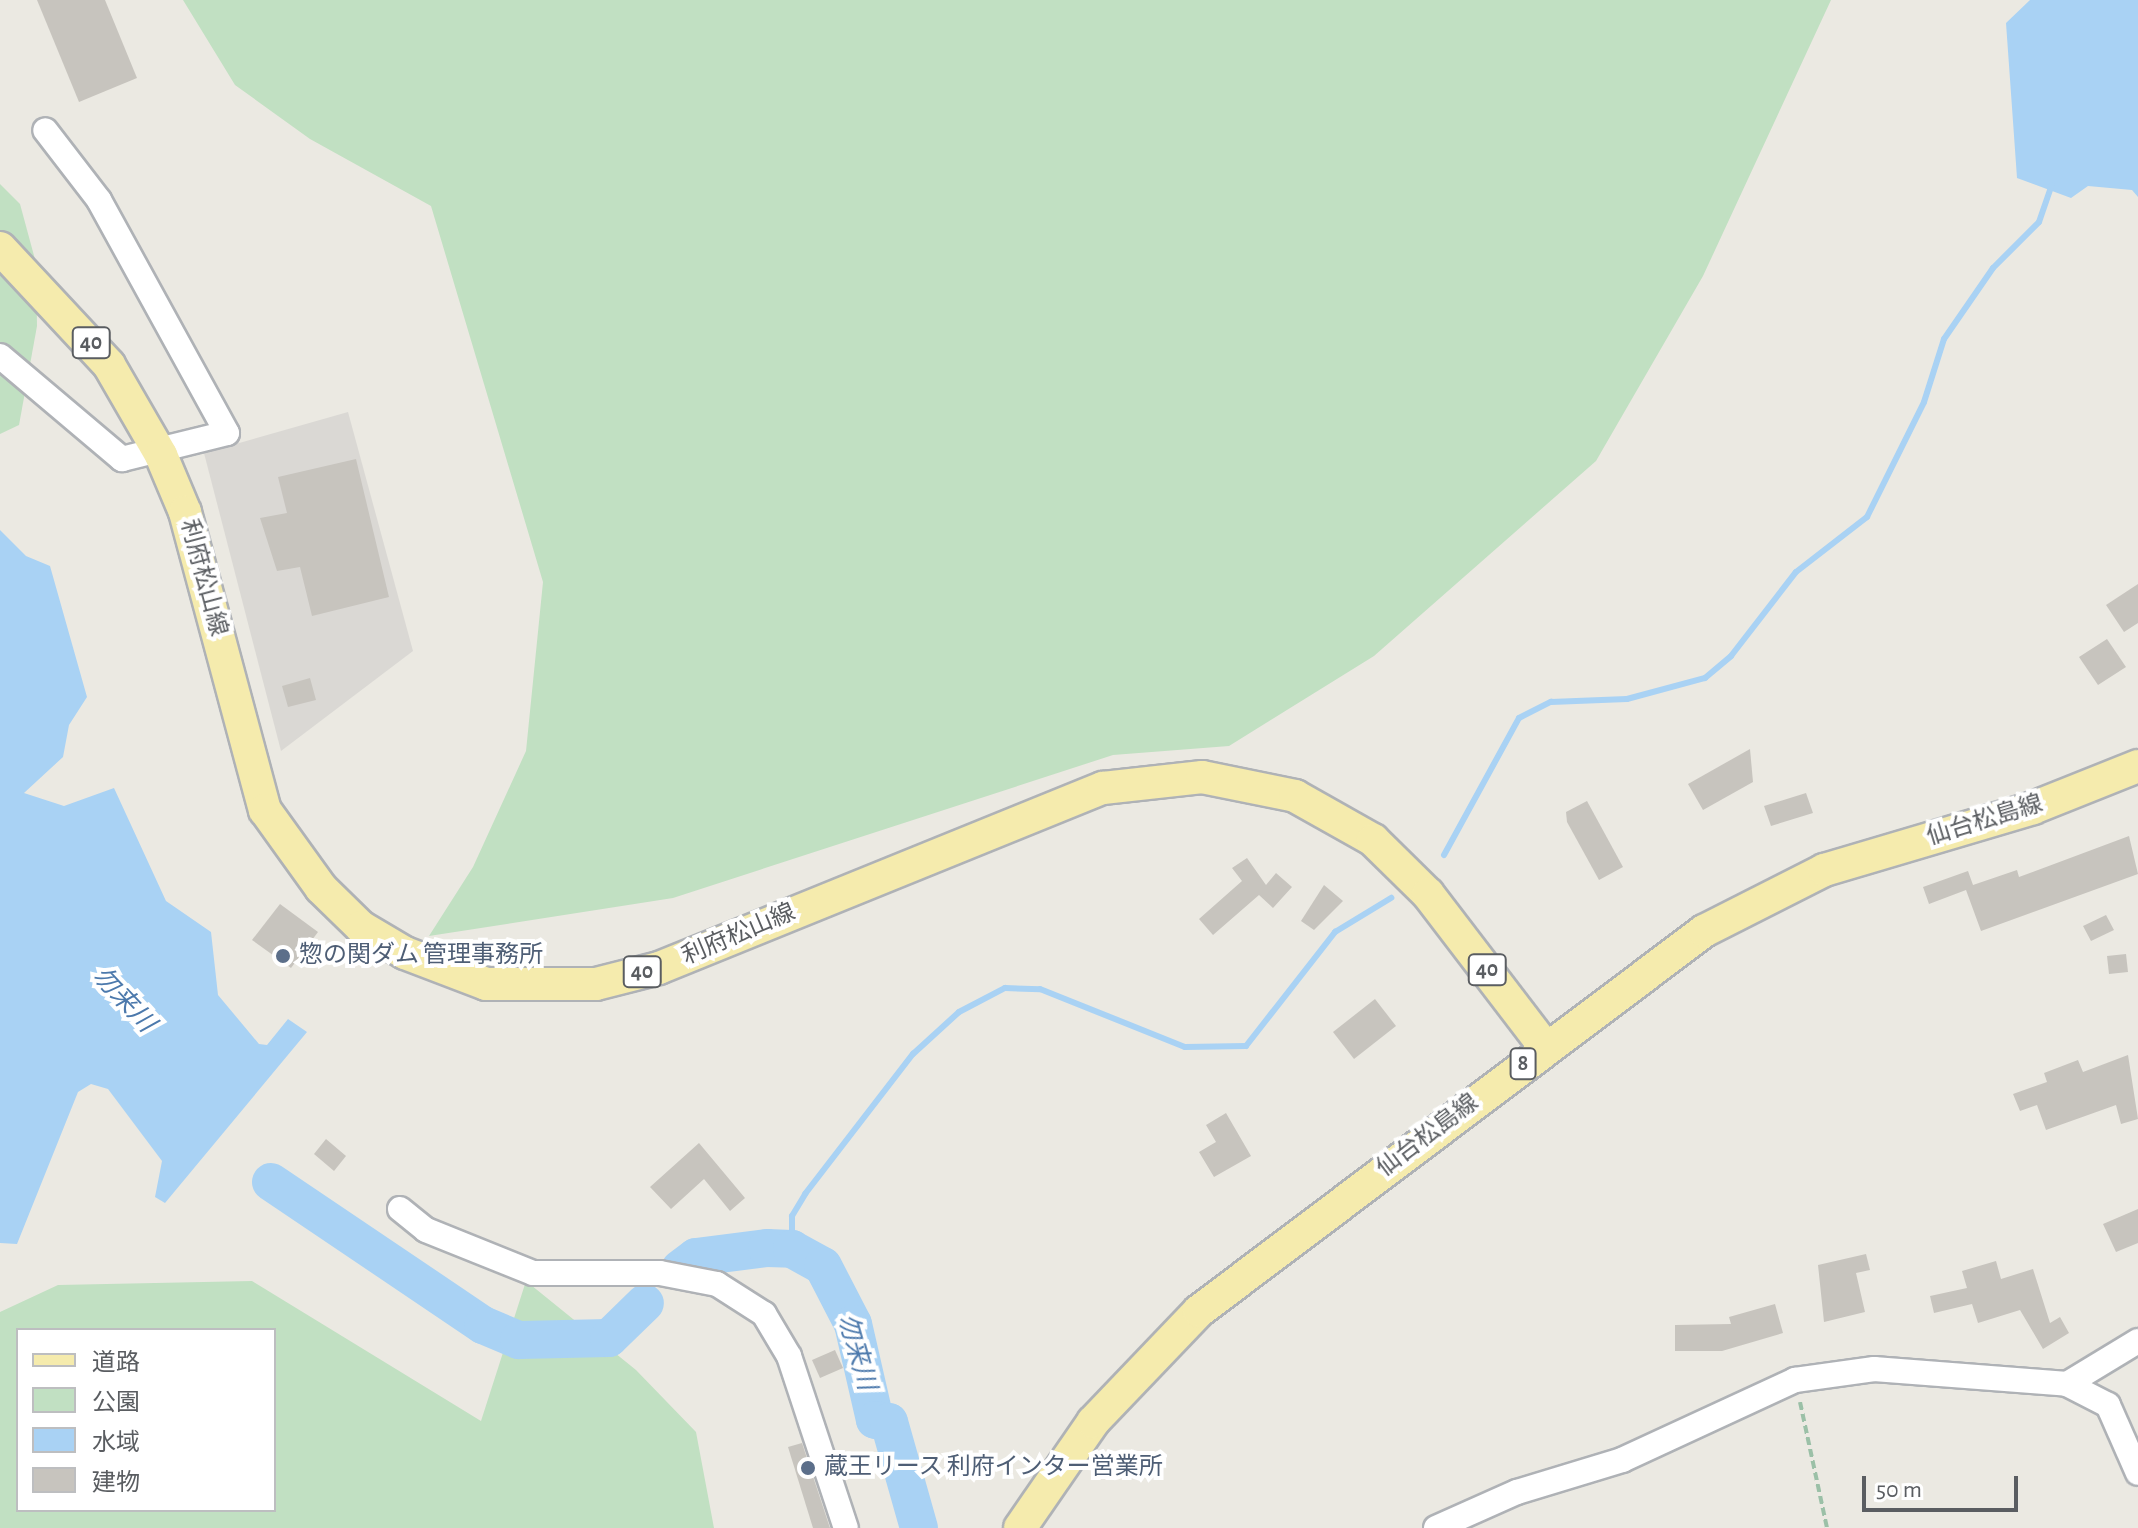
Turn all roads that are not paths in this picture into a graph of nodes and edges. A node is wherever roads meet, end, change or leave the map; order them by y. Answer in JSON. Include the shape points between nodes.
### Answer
{"nodes":[{"id":1,"x":45,"y":130,"type":"dead end"},
{"id":2,"x":0,"y":248,"type":"edge"},
{"id":3,"x":0,"y":356,"type":"edge"},
{"id":4,"x":161,"y":455,"type":"junction"},
{"id":5,"x":2138,"y":766,"type":"edge"},
{"id":6,"x":1545,"y":1047,"type":"junction"},
{"id":7,"x":400,"y":1209,"type":"dead end"},
{"id":8,"x":2138,"y":1341,"type":"edge"},
{"id":9,"x":2067,"y":1384,"type":"junction"},
{"id":10,"x":2138,"y":1473,"type":"edge"},
{"id":11,"x":846,"y":1528,"type":"edge"},
{"id":12,"x":1020,"y":1528,"type":"edge"},
{"id":13,"x":1436,"y":1528,"type":"edge"}],
"edges":[{"from":1,"to":4,"type":"street","via":[[99,200],[227,433]]},
{"from":2,"to":4,"type":"main road","name":"利府松山線","number":"40","via":[[109,365]]},
{"from":3,"to":4,"type":"street","via":[[106,452],[122,459]]},
{"from":4,"to":6,"type":"main road","name":"利府松山線","number":"40","via":[[185,512],[265,810],[321,888],[361,927],[405,953],[486,984],[596,984],[659,968],[1103,788],[1202,777],[1295,796],[1373,840],[1428,894]]},
{"from":5,"to":6,"type":"main road","name":"仙台松島線","number":"8","via":[[1767,894]]},
{"from":6,"to":12,"type":"main road","name":"仙台松島線","number":"8","via":[[1199,1311],[1093,1422]]},
{"from":7,"to":11,"type":"street","via":[[426,1230],[533,1273],[660,1273],[717,1284],[764,1314],[789,1356]]},
{"from":8,"to":9,"type":"street"},
{"from":9,"to":10,"type":"street","via":[[2108,1405]]},
{"from":9,"to":13,"type":"street","via":[[1874,1369],[1795,1380],[1622,1460],[1517,1492]]}]}
